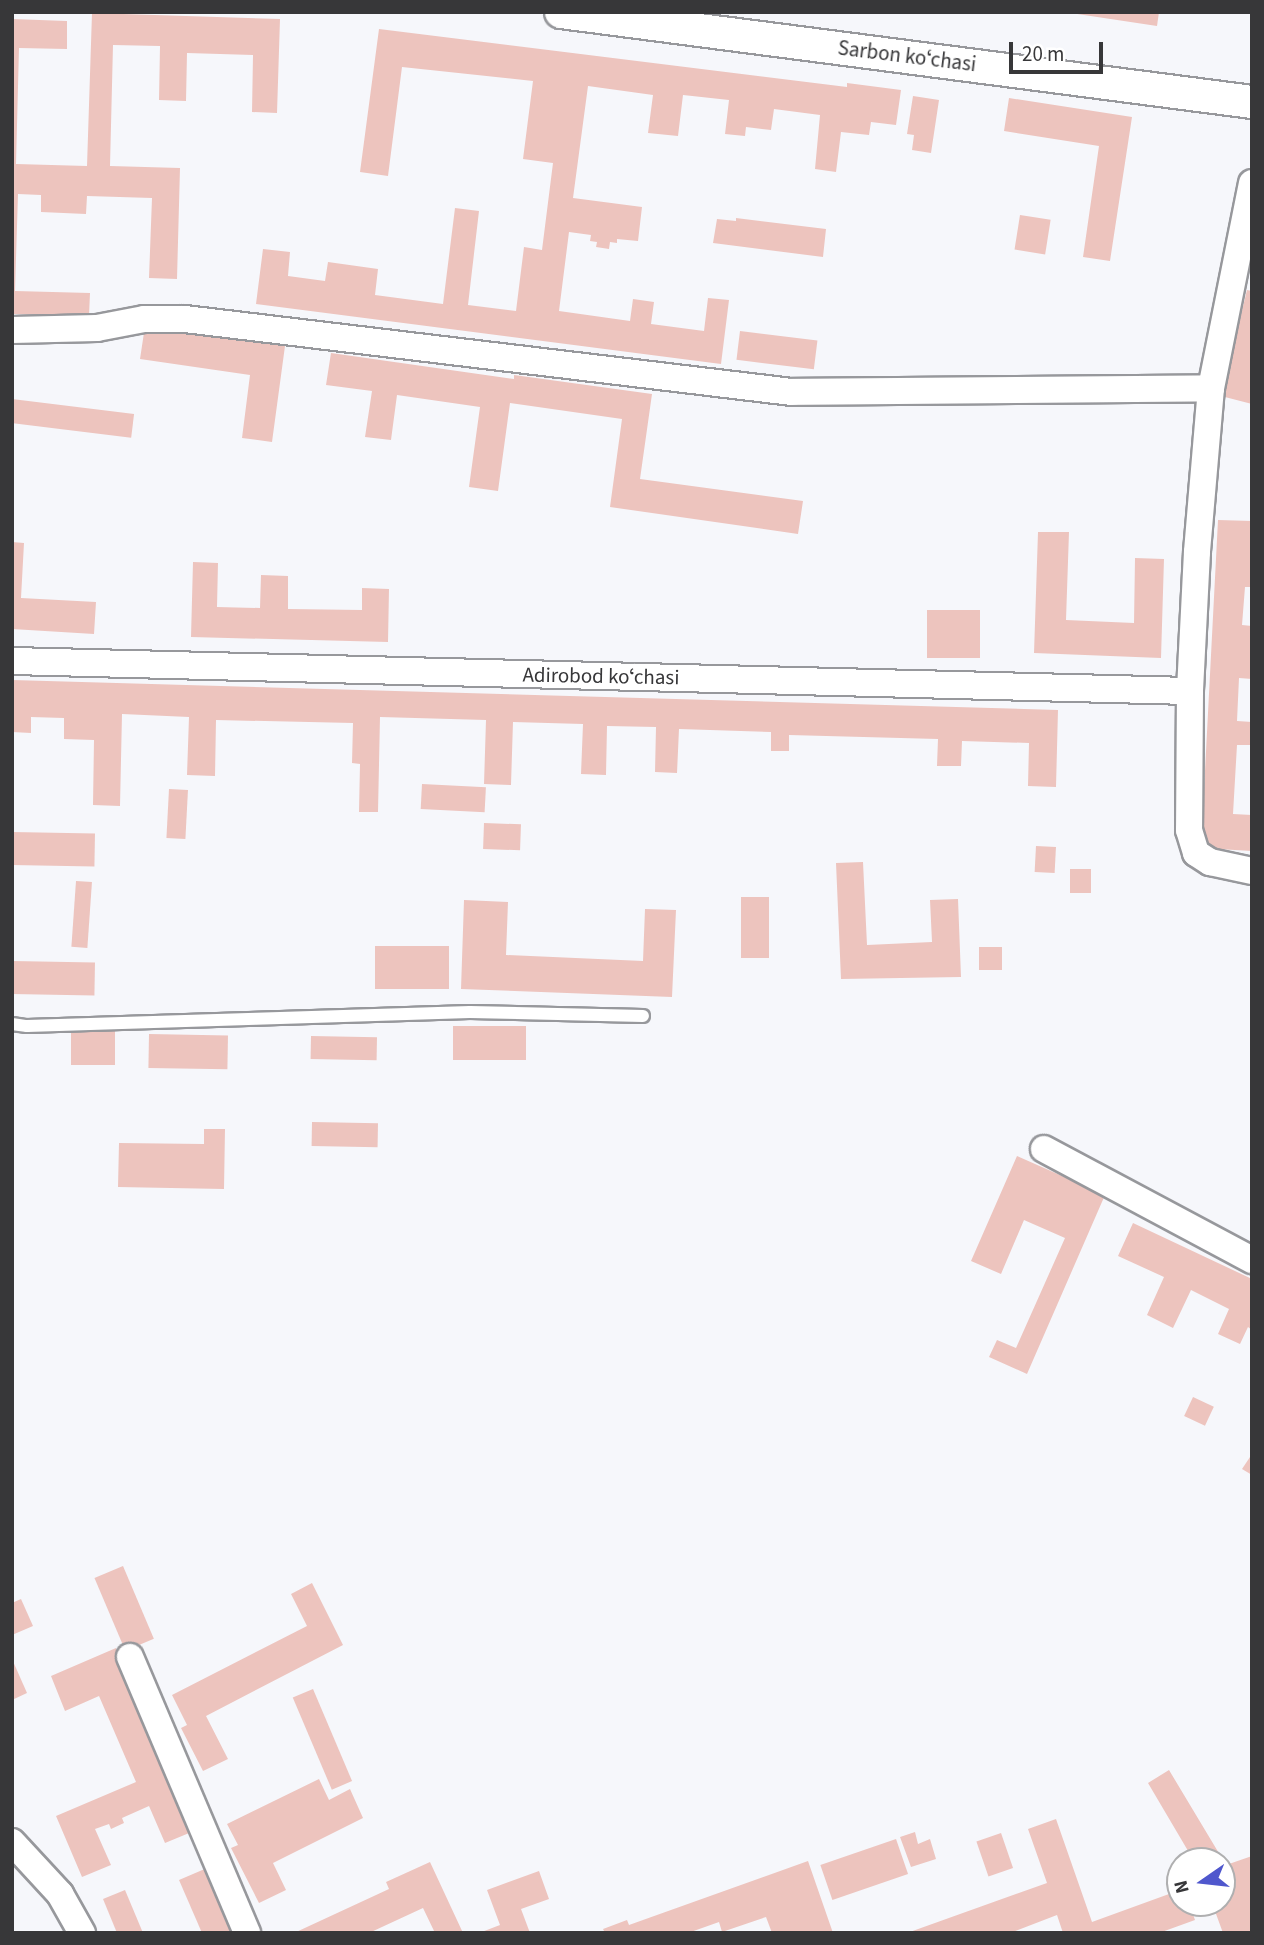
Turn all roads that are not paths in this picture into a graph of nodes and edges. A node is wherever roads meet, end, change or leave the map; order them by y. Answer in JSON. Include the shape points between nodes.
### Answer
{"nodes":[{"id":1,"x":561,"y":12,"type":"edge"},
{"id":2,"x":1252,"y":102,"type":"edge"},
{"id":3,"x":1252,"y":183,"type":"edge"},
{"id":4,"x":12,"y":330,"type":"edge"},
{"id":5,"x":1211,"y":388,"type":"junction"},
{"id":6,"x":12,"y":661,"type":"edge"},
{"id":7,"x":1190,"y":691,"type":"junction"},
{"id":8,"x":1252,"y":871,"type":"edge"},
{"id":9,"x":643,"y":1016,"type":"dead end"},
{"id":10,"x":12,"y":1024,"type":"edge"},
{"id":11,"x":1044,"y":1149,"type":"dead end"},
{"id":12,"x":1252,"y":1260,"type":"edge"},
{"id":13,"x":130,"y":1657,"type":"dead end"},
{"id":14,"x":12,"y":1842,"type":"edge"},
{"id":15,"x":82,"y":1933,"type":"edge"},
{"id":16,"x":247,"y":1933,"type":"edge"}],
"edges":[{"from":1,"to":2,"type":"street","name":"Sarbon koʻchasi"},
{"from":3,"to":5,"type":"street"},
{"from":4,"to":5,"type":"street","via":[[97,328],[144,318],[185,319],[792,392]]},
{"from":5,"to":7,"type":"street"},
{"from":6,"to":7,"type":"street","name":"Adirobod koʻchasi"},
{"from":7,"to":8,"type":"street","via":[[1189,830],[1196,853],[1210,862]]},
{"from":9,"to":10,"type":"lane","via":[[470,1012]]},
{"from":11,"to":12,"type":"street"},
{"from":13,"to":16,"type":"street"},
{"from":14,"to":15,"type":"street","via":[[60,1894]]}]}
